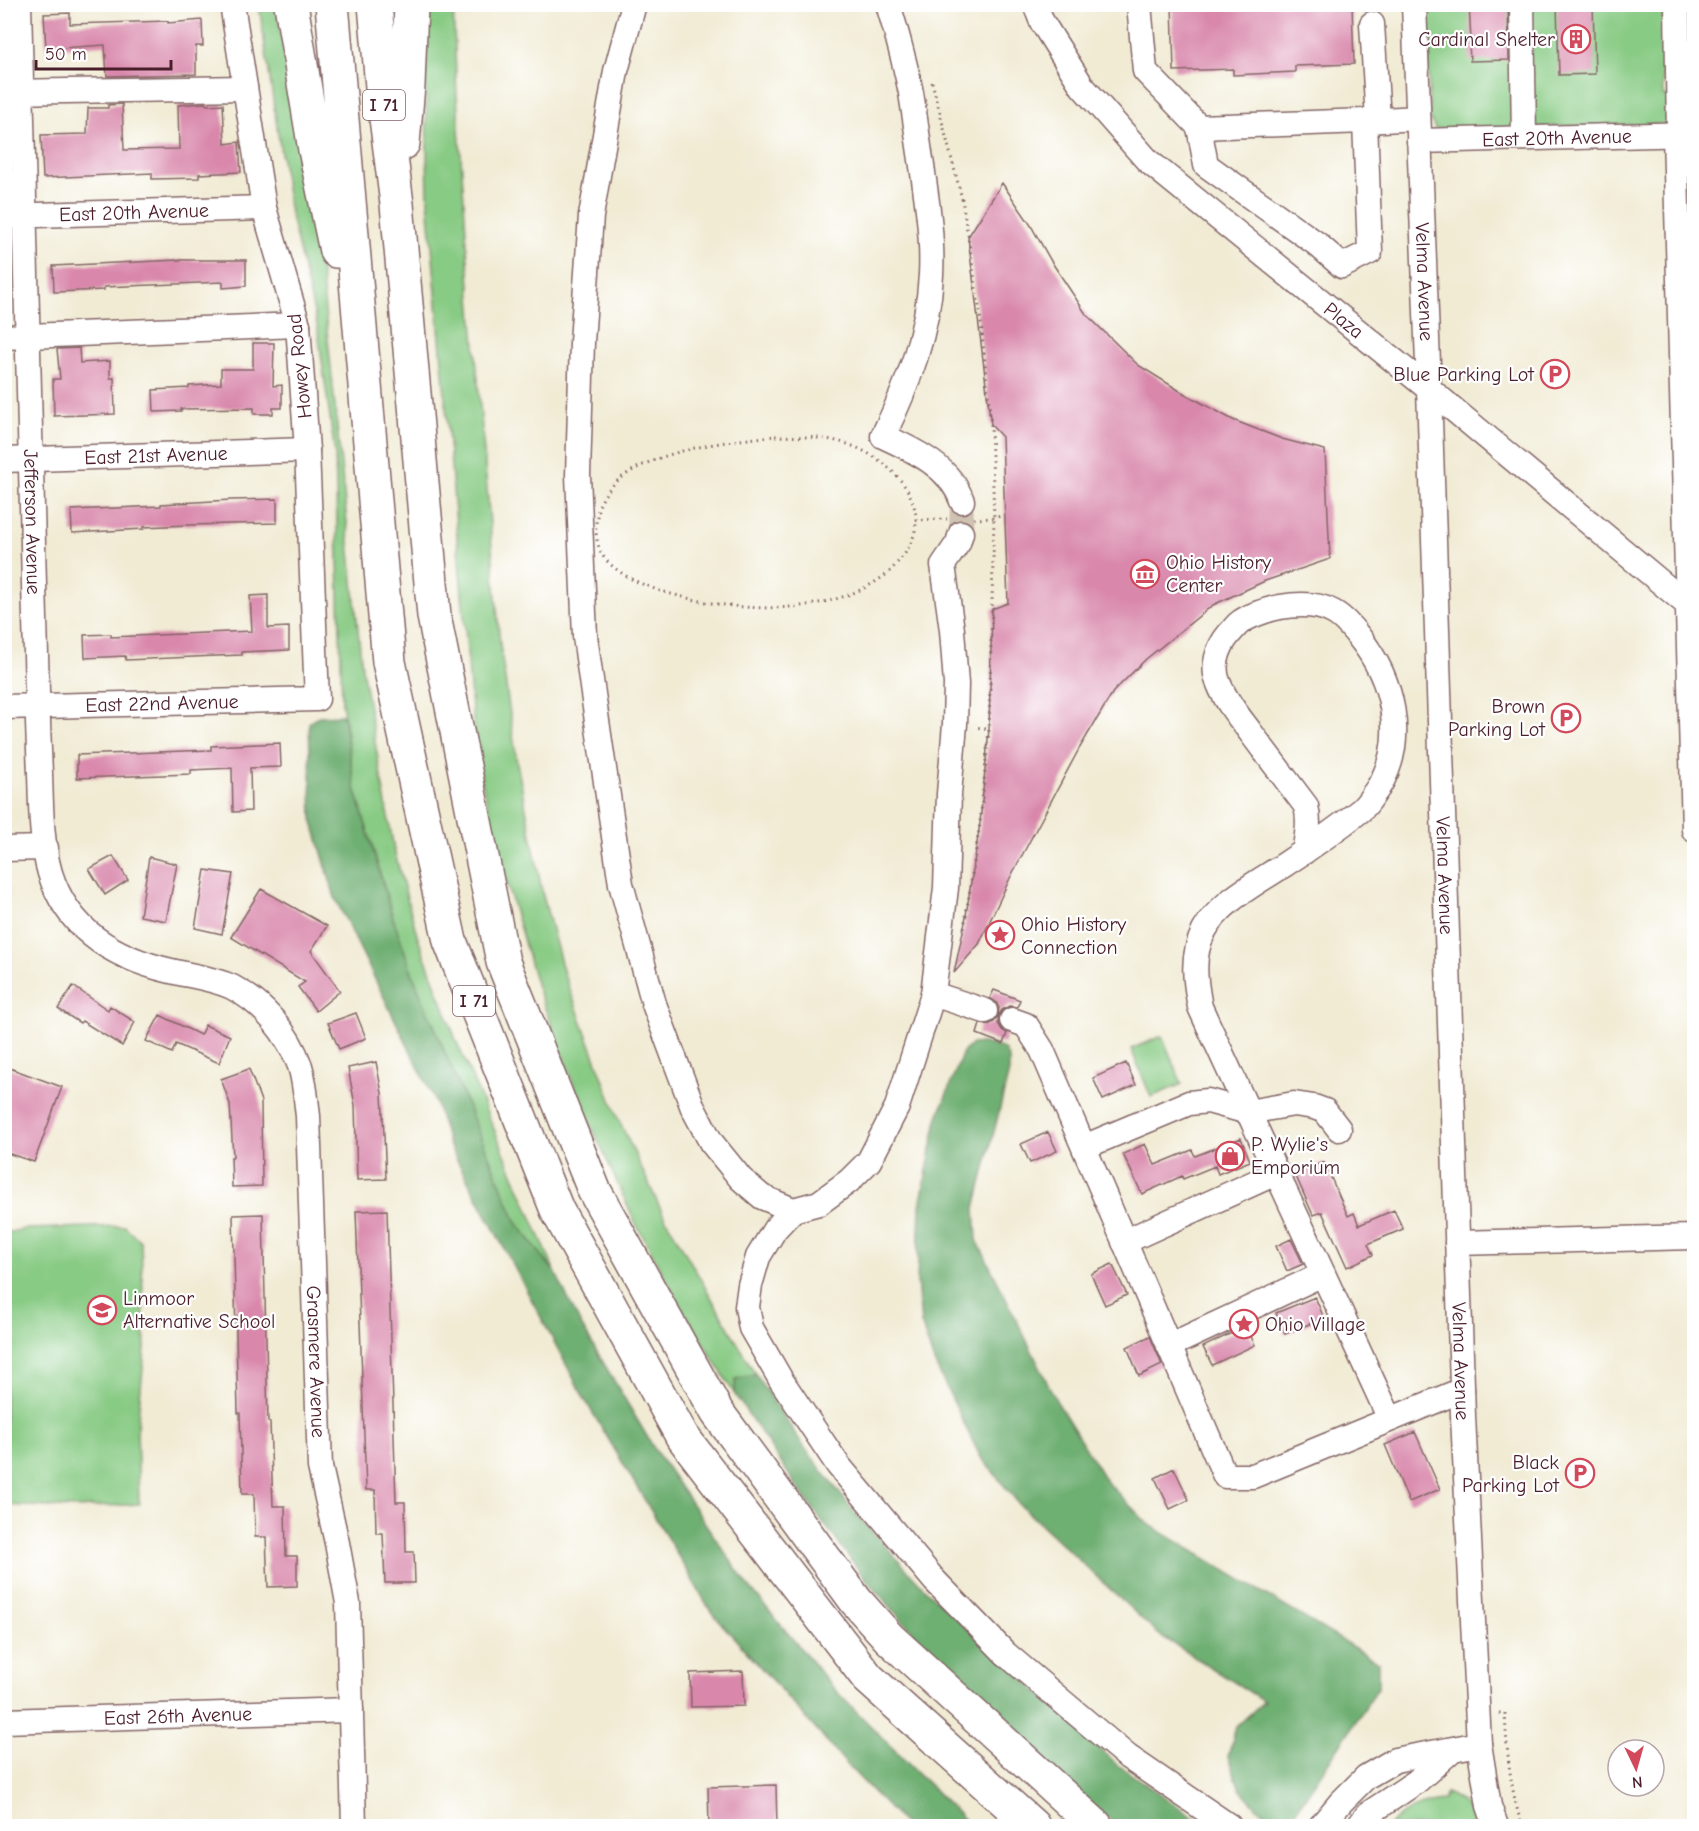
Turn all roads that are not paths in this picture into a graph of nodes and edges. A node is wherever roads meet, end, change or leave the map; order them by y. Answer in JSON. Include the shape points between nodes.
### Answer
{"nodes":[{"id":1,"x":18,"y":4,"type":"edge"},
{"id":2,"x":232,"y":4,"type":"edge"},
{"id":3,"x":291,"y":4,"type":"edge"},
{"id":4,"x":332,"y":4,"type":"edge"},
{"id":5,"x":375,"y":4,"type":"edge"},
{"id":6,"x":411,"y":4,"type":"edge"},
{"id":7,"x":634,"y":4,"type":"edge"},
{"id":8,"x":888,"y":4,"type":"edge"},
{"id":9,"x":1035,"y":4,"type":"edge"},
{"id":10,"x":1139,"y":4,"type":"edge"},
{"id":11,"x":1414,"y":4,"type":"edge"},
{"id":12,"x":1522,"y":4,"type":"edge"},
{"id":13,"x":1677,"y":4,"type":"edge"},
{"id":14,"x":1372,"y":24,"type":"dead end"},
{"id":15,"x":245,"y":88,"type":"junction"},
{"id":16,"x":13,"y":92,"type":"edge"},
{"id":17,"x":1371,"y":121,"type":"junction"},
{"id":18,"x":1199,"y":127,"type":"junction"},
{"id":19,"x":1419,"y":130,"type":"junction"},
{"id":20,"x":1683,"y":134,"type":"edge"},
{"id":21,"x":1524,"y":138,"type":"junction"},
{"id":22,"x":397,"y":204,"type":"junction"},
{"id":23,"x":264,"y":208,"type":"junction"},
{"id":24,"x":14,"y":216,"type":"edge"},
{"id":25,"x":298,"y":325,"type":"junction"},
{"id":26,"x":16,"y":337,"type":"edge"},
{"id":27,"x":1429,"y":389,"type":"junction"},
{"id":28,"x":367,"y":399,"type":"junction"},
{"id":29,"x":307,"y":450,"type":"junction"},
{"id":30,"x":32,"y":459,"type":"junction"},
{"id":31,"x":4,"y":460,"type":"edge"},
{"id":32,"x":962,"y":501,"type":"tunnel mouth"},
{"id":33,"x":961,"y":533,"type":"tunnel mouth"},
{"id":34,"x":1690,"y":597,"type":"edge"},
{"id":35,"x":317,"y":699,"type":"joint"},
{"id":36,"x":37,"y":706,"type":"junction"},
{"id":37,"x":4,"y":707,"type":"edge"},
{"id":38,"x":1306,"y":806,"type":"junction"},
{"id":39,"x":1350,"y":818,"type":"junction"},
{"id":40,"x":1695,"y":830,"type":"edge"},
{"id":41,"x":46,"y":848,"type":"junction"},
{"id":42,"x":4,"y":849,"type":"edge"},
{"id":43,"x":1304,"y":852,"type":"junction"},
{"id":44,"x":170,"y":971,"type":"joint"},
{"id":45,"x":933,"y":994,"type":"junction"},
{"id":46,"x":985,"y":1011,"type":"dead end"},
{"id":47,"x":1012,"y":1020,"type":"dead end"},
{"id":48,"x":1248,"y":1112,"type":"junction"},
{"id":49,"x":1338,"y":1129,"type":"dead end"},
{"id":50,"x":1084,"y":1147,"type":"junction"},
{"id":51,"x":1276,"y":1173,"type":"junction"},
{"id":52,"x":793,"y":1210,"type":"junction"},
{"id":53,"x":1695,"y":1237,"type":"edge"},
{"id":54,"x":1124,"y":1242,"type":"junction"},
{"id":55,"x":1457,"y":1243,"type":"junction"},
{"id":56,"x":1323,"y":1274,"type":"junction"},
{"id":57,"x":1169,"y":1346,"type":"junction"},
{"id":58,"x":1462,"y":1390,"type":"junction"},
{"id":59,"x":1390,"y":1419,"type":"junction"},
{"id":60,"x":351,"y":1710,"type":"junction"},
{"id":61,"x":4,"y":1721,"type":"edge"},
{"id":62,"x":1479,"y":1744,"type":"junction"},
{"id":63,"x":1453,"y":1749,"type":"junction"},
{"id":64,"x":354,"y":1827,"type":"edge"},
{"id":65,"x":1033,"y":1827,"type":"edge"},
{"id":66,"x":1096,"y":1827,"type":"edge"},
{"id":67,"x":1229,"y":1827,"type":"edge"},
{"id":68,"x":1321,"y":1827,"type":"edge"},
{"id":69,"x":1359,"y":1827,"type":"edge"},
{"id":70,"x":1496,"y":1827,"type":"edge"}],
"edges":[{"from":1,"to":16,"type":"street","name":"Jefferson Avenue"},
{"from":2,"to":15,"type":"street","name":"Howey Road"},
{"from":3,"to":28,"type":"highway","via":[[315,150]]},
{"from":4,"to":28,"type":"highway","number":"I 71"},
{"from":5,"to":22,"type":"highway","number":"I 71"},
{"from":6,"to":22,"type":"highway"},
{"from":7,"to":52,"type":"street","via":[[616,71],[591,216],[578,486],[585,636],[621,884],[654,1004],[693,1108],[711,1142],[741,1179],[762,1197]]},
{"from":8,"to":32,"type":"street","via":[[912,100],[927,196],[931,274],[918,350],[883,436],[914,451],[950,478]]},
{"from":9,"to":27,"type":"street","name":"Plaza","via":[[1082,86],[1148,161]]},
{"from":10,"to":18,"type":"street","via":[[1145,71]]},
{"from":11,"to":19,"type":"street","name":"Velma Avenue"},
{"from":12,"to":21,"type":"street"},
{"from":13,"to":20,"type":"street"},
{"from":14,"to":17,"type":"street"},
{"from":15,"to":16,"type":"street"},
{"from":15,"to":23,"type":"street","name":"Howey Road"},
{"from":16,"to":24,"type":"street","name":"Jefferson Avenue"},
{"from":17,"to":18,"type":"street","name":"East 20th Avenue"},
{"from":17,"to":18,"type":"street","via":[[1370,252],[1342,266],[1206,165]]},
{"from":17,"to":19,"type":"street","name":"East 20th Avenue"},
{"from":19,"to":21,"type":"street","name":"East 20th Avenue"},
{"from":19,"to":27,"type":"street","name":"Velma Avenue"},
{"from":20,"to":21,"type":"street","name":"East 20th Avenue"},
{"from":20,"to":34,"type":"street"},
{"from":22,"to":66,"type":"highway","number":"I 71","via":[[434,616],[503,962],[594,1190],[717,1412],[856,1601],[889,1638]]},
{"from":23,"to":24,"type":"street","name":"East 20th Avenue"},
{"from":23,"to":25,"type":"street","name":"Howey Road"},
{"from":24,"to":26,"type":"street","name":"Jefferson Avenue"},
{"from":25,"to":26,"type":"street"},
{"from":25,"to":29,"type":"street","name":"Howey Road"},
{"from":26,"to":30,"type":"street","name":"Jefferson Avenue"},
{"from":27,"to":34,"type":"street","name":"Plaza"},
{"from":27,"to":55,"type":"street","name":"Velma Avenue"},
{"from":28,"to":65,"type":"highway","number":"I 71","via":[[389,662],[450,941],[557,1210],[682,1436],[853,1659],[868,1678]]},
{"from":29,"to":30,"type":"street","name":"East 21st Avenue"},
{"from":29,"to":35,"type":"street","name":"Howey Road"},
{"from":30,"to":31,"type":"street","name":"East 21st Avenue"},
{"from":30,"to":36,"type":"street","name":"Jefferson Avenue"},
{"from":33,"to":45,"type":"street","via":[[943,565],[956,704],[946,888]]},
{"from":34,"to":40,"type":"street"},
{"from":35,"to":36,"type":"street","name":"East 22nd Avenue"},
{"from":36,"to":37,"type":"street","name":"East 22nd Avenue"},
{"from":36,"to":41,"type":"street","name":"Jefferson Avenue"},
{"from":38,"to":39,"type":"street","via":[[1332,817]]},
{"from":38,"to":39,"type":"street","via":[[1230,705],[1218,683],[1215,662],[1224,640],[1239,622],[1271,609],[1300,604],[1334,612],[1353,628],[1371,652],[1393,710],[1395,734],[1384,778],[1367,805]]},
{"from":38,"to":43,"type":"street","via":[[1308,833]]},
{"from":39,"to":43,"type":"street"},
{"from":41,"to":42,"type":"street"},
{"from":41,"to":44,"type":"street","name":"Jefferson Avenue","via":[[58,893],[86,932],[137,961]]},
{"from":43,"to":48,"type":"street","via":[[1218,912],[1204,932],[1196,956],[1194,978],[1200,1007]]},
{"from":44,"to":60,"type":"street","name":"Grasmere Avenue","via":[[232,987],[255,1002],[278,1025],[301,1068],[308,1116],[320,1467],[348,1603]]},
{"from":45,"to":46,"type":"street"},
{"from":45,"to":52,"type":"street","via":[[897,1107],[869,1161],[819,1203]]},
{"from":47,"to":50,"type":"street","via":[[1026,1025],[1042,1050]]},
{"from":48,"to":49,"type":"street","via":[[1294,1104],[1314,1107],[1325,1111]]},
{"from":48,"to":50,"type":"street","via":[[1208,1101],[1189,1103]]},
{"from":48,"to":51,"type":"street"},
{"from":50,"to":54,"type":"street"},
{"from":51,"to":54,"type":"street"},
{"from":51,"to":56,"type":"street"},
{"from":52,"to":67,"type":"street","via":[[775,1229],[758,1257],[747,1307],[751,1328],[838,1465],[935,1581],[1006,1654],[1128,1756]]},
{"from":53,"to":55,"type":"street"},
{"from":54,"to":57,"type":"street"},
{"from":55,"to":58,"type":"street","name":"Velma Avenue"},
{"from":56,"to":57,"type":"street"},
{"from":56,"to":59,"type":"street"},
{"from":57,"to":59,"type":"street","via":[[1225,1476],[1253,1476]]},
{"from":58,"to":59,"type":"street"},
{"from":58,"to":62,"type":"street","name":"Velma Avenue"},
{"from":60,"to":61,"type":"street","name":"East 26th Avenue"},
{"from":60,"to":64,"type":"street","name":"Grasmere Avenue"},
{"from":62,"to":63,"type":"street"},
{"from":62,"to":70,"type":"street","name":"Velma Avenue"},
{"from":63,"to":68,"type":"street","via":[[1395,1760],[1366,1777]]},
{"from":63,"to":69,"type":"street","via":[[1416,1782],[1368,1814]]}]}
